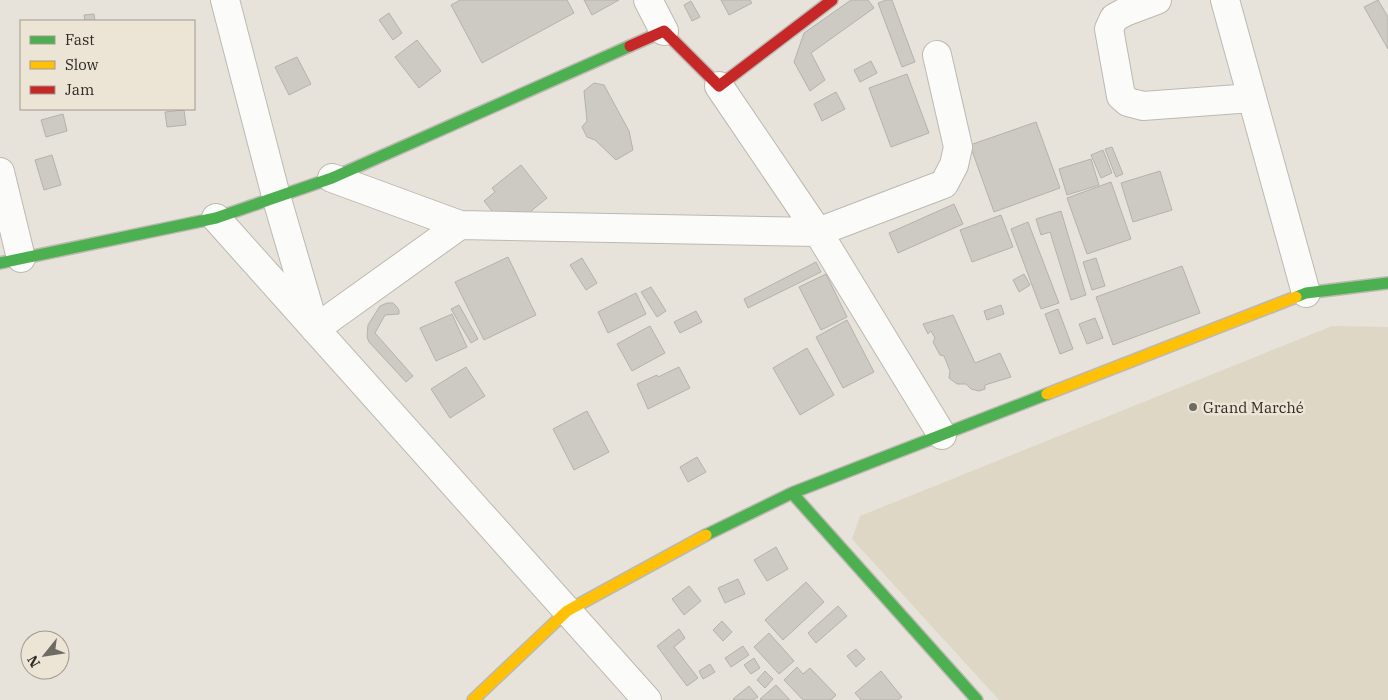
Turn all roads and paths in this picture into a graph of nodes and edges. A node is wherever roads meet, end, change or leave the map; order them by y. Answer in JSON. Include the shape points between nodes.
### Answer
{"nodes":[{"id":1,"x":225,"y":0,"type":"edge"},
{"id":2,"x":648,"y":0,"type":"edge"},
{"id":3,"x":832,"y":0,"type":"edge"},
{"id":4,"x":1157,"y":0,"type":"edge"},
{"id":5,"x":1225,"y":0,"type":"edge"},
{"id":6,"x":664,"y":31,"type":"junction"},
{"id":7,"x":937,"y":55,"type":"dead end"},
{"id":8,"x":719,"y":86,"type":"junction"},
{"id":9,"x":1252,"y":98,"type":"junction"},
{"id":10,"x":0,"y":172,"type":"edge"},
{"id":11,"x":332,"y":178,"type":"junction"},
{"id":12,"x":276,"y":196,"type":"junction"},
{"id":13,"x":216,"y":218,"type":"junction"},
{"id":14,"x":460,"y":225,"type":"junction"},
{"id":15,"x":818,"y":232,"type":"junction"},
{"id":16,"x":10,"y":261,"type":"edge"},
{"id":17,"x":1388,"y":283,"type":"edge"},
{"id":18,"x":1306,"y":293,"type":"junction"},
{"id":19,"x":315,"y":329,"type":"junction"},
{"id":20,"x":942,"y":436,"type":"junction"},
{"id":21,"x":792,"y":494,"type":"junction"},
{"id":22,"x":567,"y":611,"type":"junction"},
{"id":23,"x":473,"y":700,"type":"edge"},
{"id":24,"x":647,"y":700,"type":"edge"},
{"id":25,"x":977,"y":700,"type":"edge"}],
"edges":[{"from":1,"to":12,"type":"street"},
{"from":2,"to":6,"type":"street"},
{"from":3,"to":8,"type":"street"},
{"from":4,"to":9,"type":"street","via":[[1114,18],[1109,29],[1121,96],[1128,102],[1143,106]]},
{"from":5,"to":9,"type":"street"},
{"from":6,"to":8,"type":"street"},
{"from":6,"to":11,"type":"street"},
{"from":7,"to":15,"type":"street","via":[[958,146],[954,165],[944,184]]},
{"from":8,"to":15,"type":"street"},
{"from":9,"to":18,"type":"street"},
{"from":10,"to":16,"type":"street"},
{"from":11,"to":12,"type":"street"},
{"from":11,"to":14,"type":"street"},
{"from":12,"to":13,"type":"street"},
{"from":12,"to":19,"type":"street"},
{"from":13,"to":16,"type":"street"},
{"from":13,"to":19,"type":"street"},
{"from":14,"to":15,"type":"street"},
{"from":14,"to":19,"type":"street"},
{"from":15,"to":20,"type":"street"},
{"from":17,"to":18,"type":"street"},
{"from":18,"to":20,"type":"street"},
{"from":19,"to":22,"type":"street"},
{"from":20,"to":21,"type":"street"},
{"from":21,"to":22,"type":"street","via":[[693,541]]},
{"from":21,"to":25,"type":"street"},
{"from":22,"to":23,"type":"street"},
{"from":22,"to":24,"type":"street"}]}
